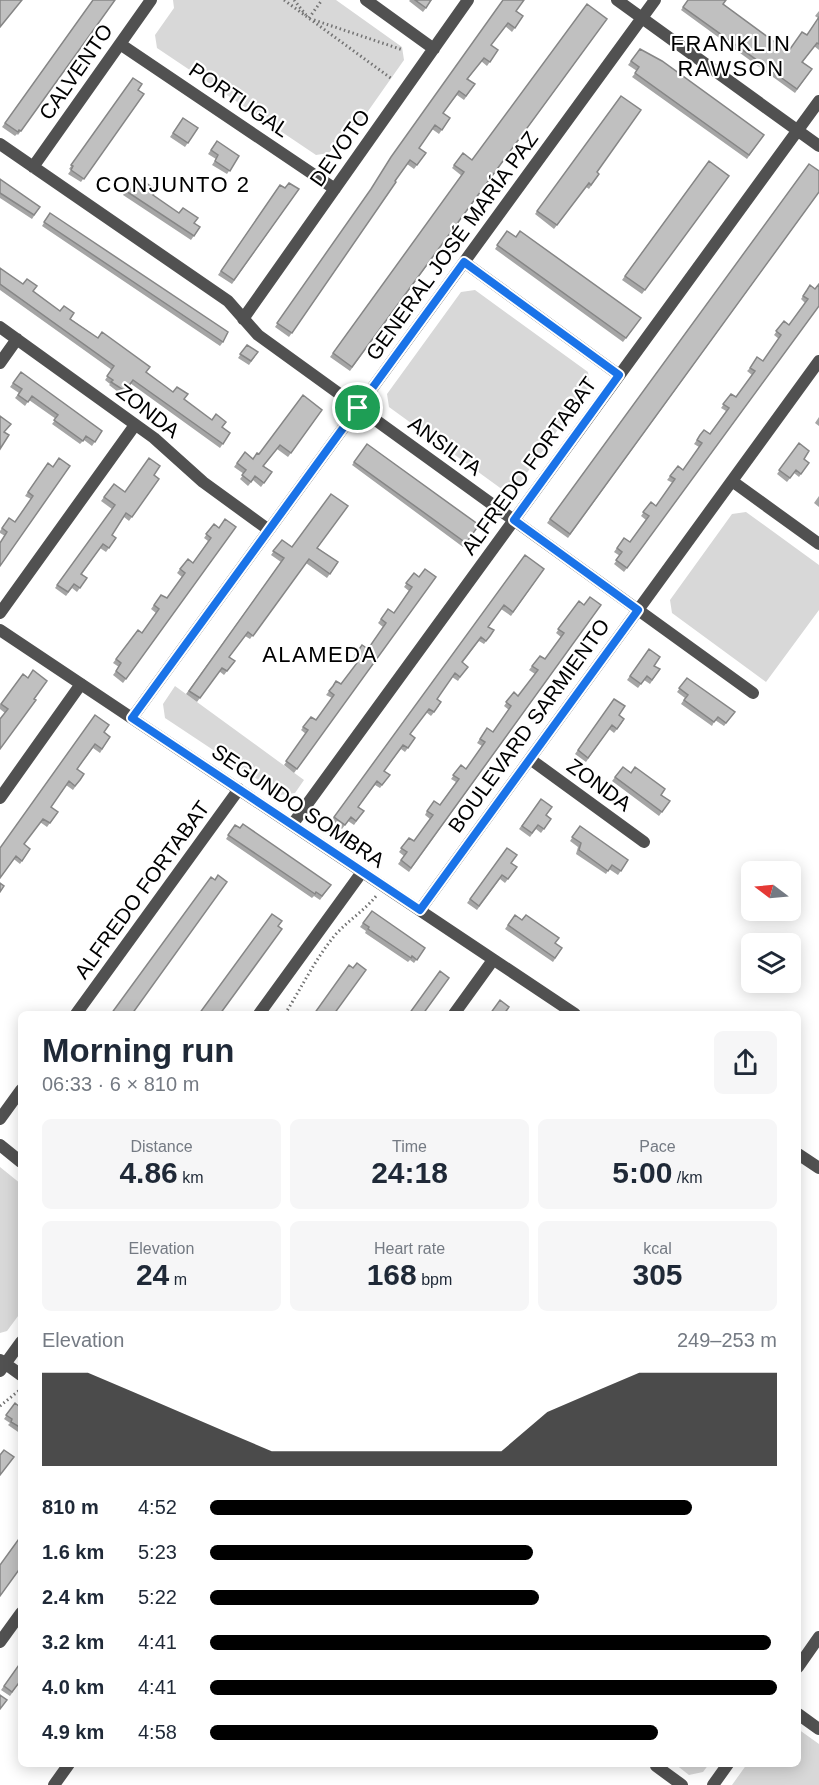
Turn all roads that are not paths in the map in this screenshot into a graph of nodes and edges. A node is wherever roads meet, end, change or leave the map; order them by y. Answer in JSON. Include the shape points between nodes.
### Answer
{"nodes":[{"id":1,"x":151,"y":0,"type":"edge"},
{"id":2,"x":366,"y":0,"type":"edge"},
{"id":3,"x":468,"y":0,"type":"edge"},
{"id":4,"x":617,"y":0,"type":"edge"},
{"id":5,"x":655,"y":0,"type":"edge"},
{"id":6,"x":642,"y":18,"type":"junction"},
{"id":7,"x":120,"y":44,"type":"junction"},
{"id":8,"x":434,"y":49,"type":"junction"},
{"id":9,"x":819,"y":101,"type":"edge"},
{"id":10,"x":798,"y":130,"type":"junction"},
{"id":11,"x":0,"y":144,"type":"edge"},
{"id":12,"x":819,"y":146,"type":"edge"},
{"id":13,"x":33,"y":167,"type":"junction"},
{"id":14,"x":335,"y":189,"type":"junction"},
{"id":15,"x":464,"y":262,"type":"junction"},
{"id":16,"x":243,"y":319,"type":"junction"},
{"id":17,"x":0,"y":327,"type":"edge"},
{"id":18,"x":17,"y":339,"type":"junction"},
{"id":19,"x":819,"y":361,"type":"edge"},
{"id":20,"x":0,"y":363,"type":"edge"},
{"id":21,"x":619,"y":375,"type":"junction"},
{"id":22,"x":358,"y":408,"type":"junction"},
{"id":23,"x":135,"y":425,"type":"junction"},
{"id":24,"x":732,"y":481,"type":"junction"},
{"id":25,"x":514,"y":520,"type":"junction"},
{"id":26,"x":269,"y":530,"type":"junction"},
{"id":27,"x":819,"y":544,"type":"edge"},
{"id":28,"x":638,"y":610,"type":"junction"},
{"id":29,"x":0,"y":613,"type":"edge"},
{"id":30,"x":0,"y":630,"type":"edge"},
{"id":31,"x":81,"y":684,"type":"junction"},
{"id":32,"x":753,"y":693,"type":"dead end"},
{"id":33,"x":132,"y":718,"type":"junction"},
{"id":34,"x":530,"y":759,"type":"junction"},
{"id":35,"x":239,"y":789,"type":"junction"},
{"id":36,"x":0,"y":798,"type":"edge"},
{"id":37,"x":292,"y":825,"type":"junction"},
{"id":38,"x":644,"y":842,"type":"dead end"},
{"id":39,"x":362,"y":872,"type":"junction"},
{"id":40,"x":420,"y":910,"type":"junction"},
{"id":41,"x":493,"y":960,"type":"junction"},
{"id":42,"x":78,"y":1011,"type":"edge"},
{"id":43,"x":261,"y":1011,"type":"edge"},
{"id":44,"x":456,"y":1011,"type":"edge"},
{"id":45,"x":570,"y":1011,"type":"edge"},
{"id":46,"x":18,"y":1094,"type":"edge"},
{"id":47,"x":0,"y":1119,"type":"edge"},
{"id":48,"x":0,"y":1145,"type":"edge"},
{"id":49,"x":801,"y":1156,"type":"edge"},
{"id":50,"x":18,"y":1160,"type":"edge"},
{"id":51,"x":819,"y":1168,"type":"edge"},
{"id":52,"x":18,"y":1346,"type":"edge"},
{"id":53,"x":2,"y":1365,"type":"edge"},
{"id":54,"x":18,"y":1373,"type":"edge"},
{"id":55,"x":18,"y":1617,"type":"edge"},
{"id":56,"x":819,"y":1637,"type":"edge"},
{"id":57,"x":0,"y":1642,"type":"edge"},
{"id":58,"x":801,"y":1663,"type":"edge"},
{"id":59,"x":801,"y":1715,"type":"edge"},
{"id":60,"x":819,"y":1729,"type":"edge"},
{"id":61,"x":67,"y":1767,"type":"edge"},
{"id":62,"x":657,"y":1767,"type":"edge"},
{"id":63,"x":726,"y":1767,"type":"edge"},
{"id":64,"x":54,"y":1785,"type":"edge"},
{"id":65,"x":682,"y":1785,"type":"edge"},
{"id":66,"x":713,"y":1785,"type":"edge"}],
"edges":[{"from":1,"to":7,"type":"street","name":"CALVENTO"},
{"from":2,"to":8,"type":"street"},
{"from":3,"to":8,"type":"street","name":"DEVOTO"},
{"from":4,"to":6,"type":"street"},
{"from":5,"to":6,"type":"street","name":"GENERAL JOSÉ MARÍA PAZ"},
{"from":6,"to":10,"type":"street"},
{"from":6,"to":15,"type":"street","name":"GENERAL JOSÉ MARÍA PAZ"},
{"from":7,"to":13,"type":"street","name":"CALVENTO"},
{"from":7,"to":14,"type":"street","name":"PORTUGAL"},
{"from":8,"to":14,"type":"street","name":"DEVOTO"},
{"from":9,"to":10,"type":"street","name":"ALFREDO FORTABAT"},
{"from":10,"to":12,"type":"street"},
{"from":10,"to":21,"type":"street","name":"ALFREDO FORTABAT"},
{"from":11,"to":13,"type":"street","name":"ANSILTA"},
{"from":13,"to":16,"type":"street","name":"ANSILTA","via":[[228,302]]},
{"from":14,"to":16,"type":"street","name":"DEVOTO"},
{"from":15,"to":21,"type":"street"},
{"from":15,"to":22,"type":"street","name":"GENERAL JOSÉ MARÍA PAZ"},
{"from":16,"to":22,"type":"street","name":"ANSILTA","via":[[258,335]]},
{"from":17,"to":18,"type":"street","name":"ZONDA"},
{"from":18,"to":20,"type":"street"},
{"from":18,"to":23,"type":"street","name":"ZONDA"},
{"from":19,"to":24,"type":"street","name":"BOULEVARD SARMIENTO"},
{"from":21,"to":25,"type":"street","name":"ALFREDO FORTABAT"},
{"from":22,"to":25,"type":"street","name":"ANSILTA"},
{"from":22,"to":26,"type":"street","name":"GENERAL JOSÉ MARÍA PAZ"},
{"from":23,"to":26,"type":"street","name":"ZONDA"},
{"from":23,"to":29,"type":"street"},
{"from":24,"to":27,"type":"street"},
{"from":24,"to":28,"type":"street","name":"BOULEVARD SARMIENTO"},
{"from":25,"to":28,"type":"street","name":"ANSILTA"},
{"from":25,"to":37,"type":"street","name":"ALFREDO FORTABAT"},
{"from":26,"to":33,"type":"street","name":"GENERAL JOSÉ MARÍA PAZ"},
{"from":28,"to":32,"type":"street","name":"ANSILTA"},
{"from":28,"to":34,"type":"street","name":"BOULEVARD SARMIENTO"},
{"from":30,"to":31,"type":"street","name":"SEGUNDO SOMBRA"},
{"from":31,"to":33,"type":"street","name":"SEGUNDO SOMBRA"},
{"from":31,"to":36,"type":"street"},
{"from":33,"to":35,"type":"street","name":"SEGUNDO SOMBRA"},
{"from":34,"to":38,"type":"street","name":"ZONDA"},
{"from":34,"to":40,"type":"street","name":"BOULEVARD SARMIENTO"},
{"from":35,"to":37,"type":"street","name":"SEGUNDO SOMBRA"},
{"from":35,"to":42,"type":"street","name":"ALFREDO FORTABAT"},
{"from":37,"to":39,"type":"street","name":"SEGUNDO SOMBRA"},
{"from":39,"to":40,"type":"street","name":"SEGUNDO SOMBRA"},
{"from":39,"to":43,"type":"street"},
{"from":40,"to":41,"type":"street","name":"SEGUNDO SOMBRA"},
{"from":41,"to":44,"type":"street"},
{"from":41,"to":45,"type":"street","name":"SEGUNDO SOMBRA"},
{"from":46,"to":47,"type":"street"},
{"from":48,"to":50,"type":"street"},
{"from":49,"to":51,"type":"street"},
{"from":52,"to":53,"type":"street"},
{"from":53,"to":54,"type":"street"},
{"from":55,"to":57,"type":"street"},
{"from":56,"to":58,"type":"street"},
{"from":59,"to":60,"type":"street"},
{"from":61,"to":64,"type":"street"},
{"from":62,"to":65,"type":"street"},
{"from":63,"to":66,"type":"street"}]}
